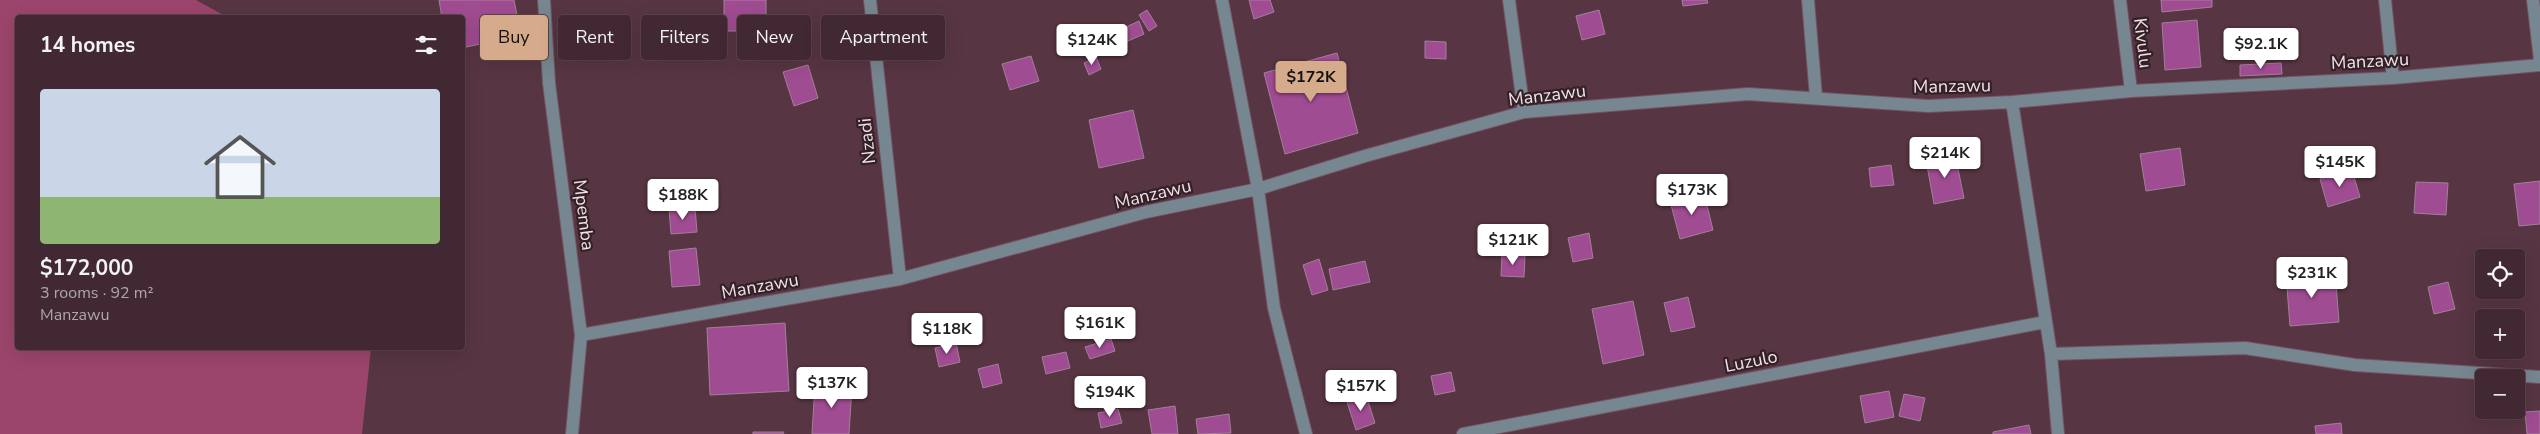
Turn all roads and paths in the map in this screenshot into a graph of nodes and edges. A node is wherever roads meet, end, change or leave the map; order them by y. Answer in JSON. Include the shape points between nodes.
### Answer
{"nodes":[{"id":1,"x":544,"y":0,"type":"edge"},
{"id":2,"x":871,"y":0,"type":"edge"},
{"id":3,"x":1222,"y":0,"type":"edge"},
{"id":4,"x":1509,"y":0,"type":"edge"},
{"id":5,"x":1808,"y":0,"type":"edge"},
{"id":6,"x":2120,"y":0,"type":"edge"},
{"id":7,"x":2385,"y":0,"type":"edge"},
{"id":8,"x":2533,"y":0,"type":"edge"},
{"id":9,"x":2540,"y":60,"type":"edge"},
{"id":10,"x":2540,"y":65,"type":"edge"},
{"id":11,"x":2393,"y":78,"type":"junction"},
{"id":12,"x":2131,"y":91,"type":"junction"},
{"id":13,"x":1816,"y":97,"type":"junction"},
{"id":14,"x":2012,"y":102,"type":"junction"},
{"id":15,"x":1524,"y":112,"type":"junction"},
{"id":16,"x":1258,"y":189,"type":"junction"},
{"id":17,"x":900,"y":279,"type":"junction"},
{"id":18,"x":2045,"y":322,"type":"junction"},
{"id":19,"x":581,"y":335,"type":"junction"},
{"id":20,"x":2051,"y":354,"type":"junction"},
{"id":21,"x":2540,"y":377,"type":"edge"},
{"id":22,"x":572,"y":434,"type":"edge"},
{"id":23,"x":1306,"y":434,"type":"edge"},
{"id":24,"x":1463,"y":434,"type":"edge"},
{"id":25,"x":2058,"y":434,"type":"edge"}],
"edges":[{"from":1,"to":19,"type":"street","name":"Mpemba","via":[[549,83]]},
{"from":2,"to":17,"type":"street","name":"Nzadi"},
{"from":3,"to":16,"type":"street"},
{"from":4,"to":15,"type":"street"},
{"from":5,"to":13,"type":"street"},
{"from":6,"to":12,"type":"street","name":"Kivulu"},
{"from":7,"to":11,"type":"street"},
{"from":8,"to":9,"type":"street"},
{"from":10,"to":11,"type":"street","name":"Manzawu"},
{"from":11,"to":12,"type":"street","name":"Manzawu"},
{"from":12,"to":14,"type":"street","name":"Manzawu"},
{"from":13,"to":14,"type":"street","name":"Manzawu","via":[[1928,106]]},
{"from":13,"to":15,"type":"street","name":"Manzawu","via":[[1748,94]]},
{"from":14,"to":18,"type":"street"},
{"from":15,"to":16,"type":"street","name":"Manzawu"},
{"from":16,"to":17,"type":"street","name":"Manzawu","via":[[1146,212]]},
{"from":16,"to":23,"type":"street","via":[[1274,308]]},
{"from":17,"to":19,"type":"street","name":"Manzawu"},
{"from":18,"to":20,"type":"street"},
{"from":18,"to":24,"type":"street","name":"Luzulo"},
{"from":19,"to":22,"type":"street","name":"Mpemba"},
{"from":20,"to":21,"type":"street","via":[[2245,348],[2355,365]]},
{"from":20,"to":25,"type":"street"}]}
